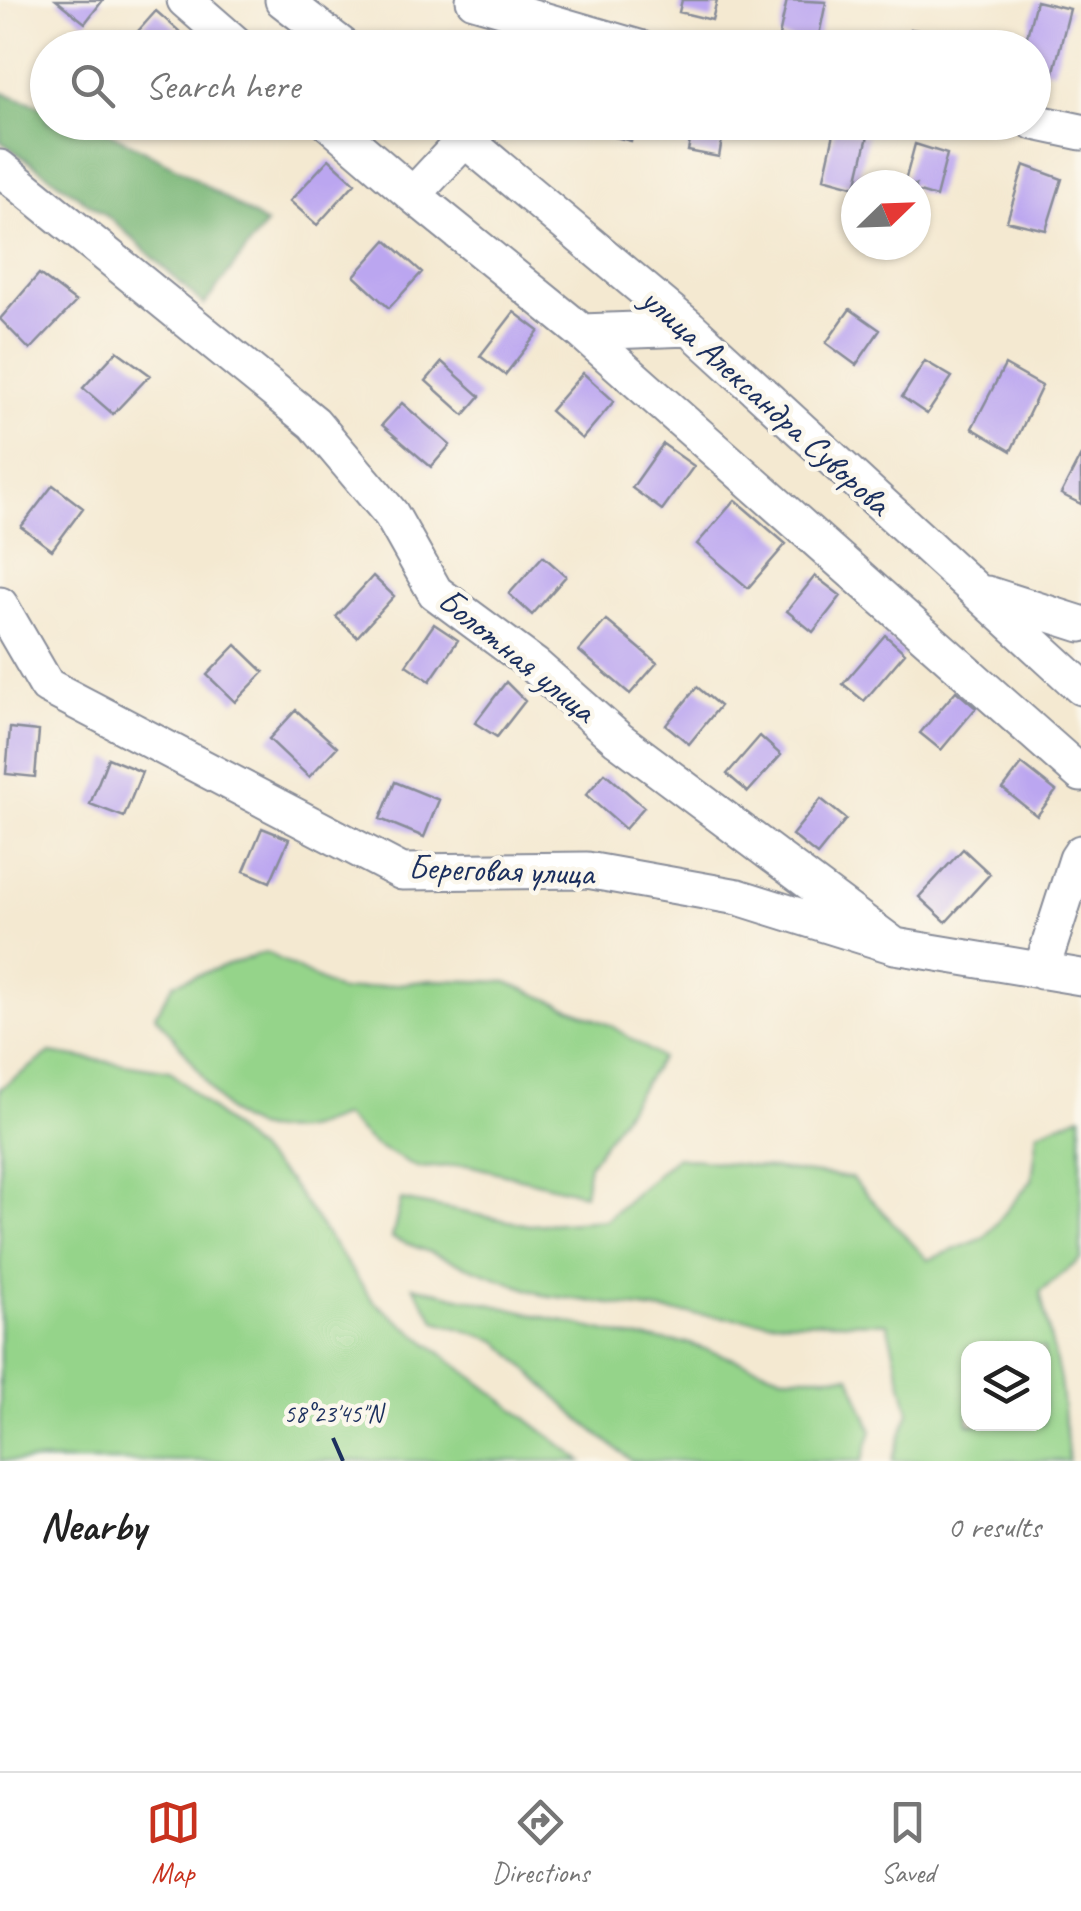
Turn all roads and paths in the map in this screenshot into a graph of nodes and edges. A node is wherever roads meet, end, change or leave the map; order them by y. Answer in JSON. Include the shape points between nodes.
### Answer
{"nodes":[{"id":1,"x":185,"y":0,"type":"edge"},
{"id":2,"x":283,"y":0,"type":"edge"},
{"id":3,"x":474,"y":0,"type":"edge"},
{"id":4,"x":219,"y":30,"type":"edge"},
{"id":5,"x":322,"y":30,"type":"edge"},
{"id":6,"x":577,"y":30,"type":"edge"},
{"id":7,"x":1051,"y":126,"type":"edge"},
{"id":8,"x":1081,"y":132,"type":"edge"},
{"id":9,"x":349,"y":140,"type":"edge"},
{"id":10,"x":449,"y":140,"type":"edge"},
{"id":11,"x":466,"y":140,"type":"edge"},
{"id":12,"x":0,"y":168,"type":"edge"},
{"id":13,"x":413,"y":195,"type":"junction"},
{"id":14,"x":690,"y":328,"type":"junction"},
{"id":15,"x":582,"y":332,"type":"junction"},
{"id":16,"x":972,"y":589,"type":"junction"},
{"id":17,"x":0,"y":605,"type":"edge"},
{"id":18,"x":1081,"y":624,"type":"edge"},
{"id":19,"x":0,"y":659,"type":"edge"},
{"id":20,"x":47,"y":686,"type":"junction"},
{"id":21,"x":1081,"y":687,"type":"edge"},
{"id":22,"x":1081,"y":774,"type":"edge"},
{"id":23,"x":1081,"y":854,"type":"edge"},
{"id":24,"x":895,"y":946,"type":"junction"},
{"id":25,"x":1040,"y":970,"type":"junction"},
{"id":26,"x":1081,"y":976,"type":"edge"}],
"edges":[{"from":1,"to":4,"type":"street"},
{"from":2,"to":5,"type":"street"},
{"from":3,"to":6,"type":"street"},
{"from":7,"to":8,"type":"street"},
{"from":9,"to":13,"type":"street"},
{"from":10,"to":13,"type":"street"},
{"from":11,"to":14,"type":"street","name":"улица Александра Суворова"},
{"from":12,"to":24,"type":"street","name":"Болотная улица","via":[[314,423],[391,514],[435,592]]},
{"from":13,"to":15,"type":"street"},
{"from":14,"to":15,"type":"street"},
{"from":14,"to":16,"type":"street","name":"улица Александра Суворова"},
{"from":15,"to":22,"type":"street"},
{"from":16,"to":18,"type":"street"},
{"from":16,"to":21,"type":"street","name":"улица Александра Суворова"},
{"from":17,"to":20,"type":"street"},
{"from":19,"to":20,"type":"street","name":"Береговая улица"},
{"from":20,"to":24,"type":"street","name":"Береговая улица","via":[[402,872],[587,870],[738,896]]},
{"from":23,"to":25,"type":"street"},
{"from":24,"to":25,"type":"street","name":"Береговая улица"},
{"from":25,"to":26,"type":"street","name":"Береговая улица"}]}
